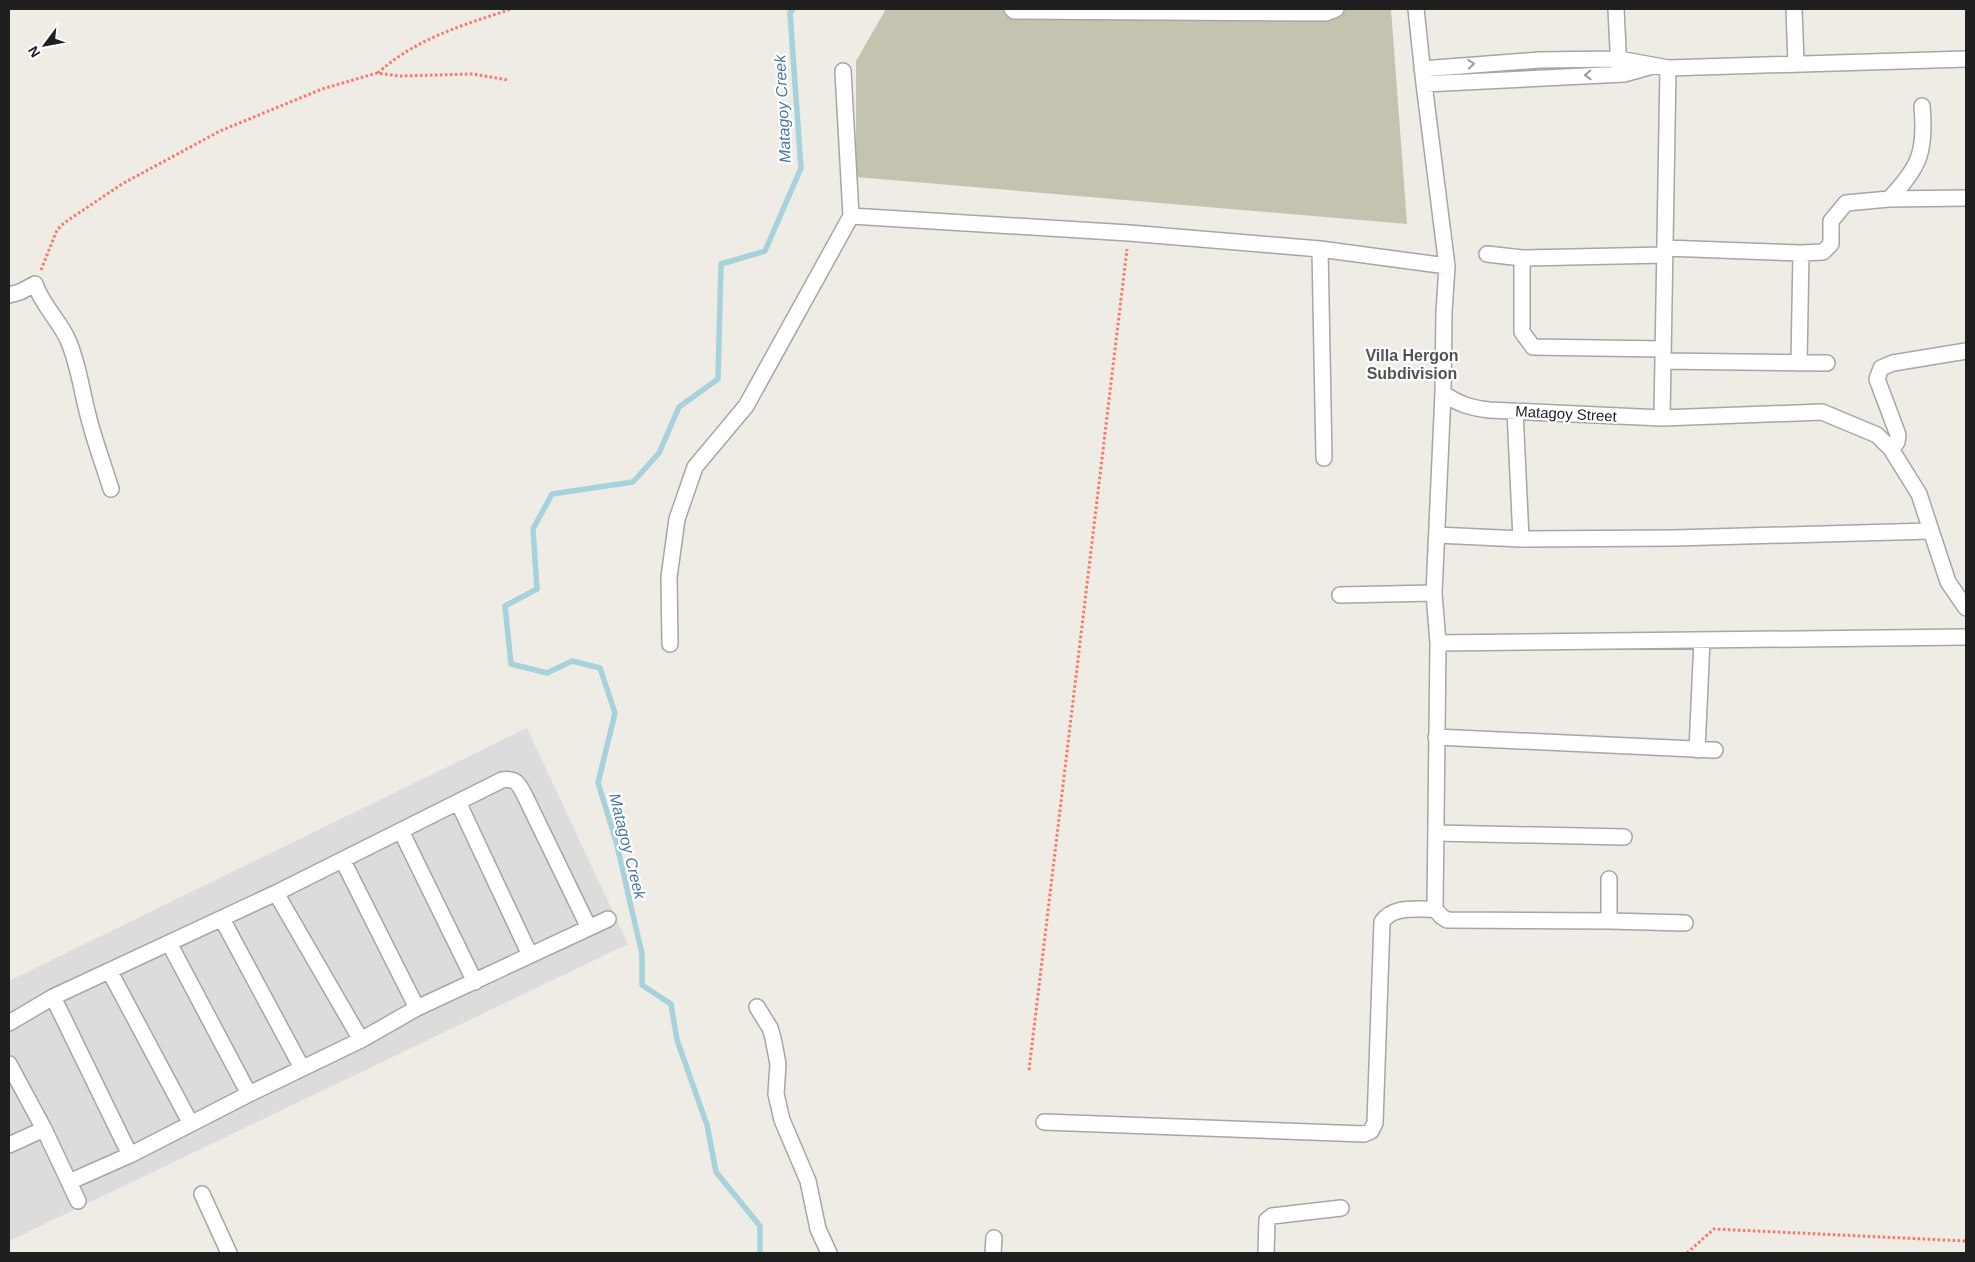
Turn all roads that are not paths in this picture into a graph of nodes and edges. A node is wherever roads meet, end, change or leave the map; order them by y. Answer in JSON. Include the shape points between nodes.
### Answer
{"nodes":[{"id":1,"x":1012,"y":9,"type":"edge"},
{"id":2,"x":1336,"y":9,"type":"edge"},
{"id":3,"x":1416,"y":9,"type":"edge"},
{"id":4,"x":1616,"y":9,"type":"edge"},
{"id":5,"x":1794,"y":9,"type":"edge"},
{"id":6,"x":1966,"y":59,"type":"edge"},
{"id":7,"x":1796,"y":63,"type":"junction"},
{"id":8,"x":1619,"y":66,"type":"junction"},
{"id":9,"x":1660,"y":67,"type":"junction"},
{"id":10,"x":843,"y":71,"type":"dead end"},
{"id":11,"x":1423,"y":76,"type":"junction"},
{"id":12,"x":1922,"y":106,"type":"dead end"},
{"id":13,"x":1966,"y":198,"type":"edge"},
{"id":14,"x":1889,"y":199,"type":"junction"},
{"id":15,"x":851,"y":216,"type":"junction"},
{"id":16,"x":1320,"y":249,"type":"junction"},
{"id":17,"x":1665,"y":252,"type":"junction"},
{"id":18,"x":1801,"y":253,"type":"junction"},
{"id":19,"x":1487,"y":254,"type":"dead end"},
{"id":20,"x":1522,"y":258,"type":"junction"},
{"id":21,"x":1447,"y":266,"type":"junction"},
{"id":22,"x":9,"y":295,"type":"edge"},
{"id":23,"x":1966,"y":351,"type":"edge"},
{"id":24,"x":1663,"y":355,"type":"junction"},
{"id":25,"x":1799,"y":363,"type":"junction"},
{"id":26,"x":1827,"y":364,"type":"dead end"},
{"id":27,"x":1443,"y":394,"type":"junction"},
{"id":28,"x":1515,"y":412,"type":"junction"},
{"id":29,"x":1662,"y":418,"type":"junction"},
{"id":30,"x":1891,"y":449,"type":"junction"},
{"id":31,"x":1324,"y":458,"type":"dead end"},
{"id":32,"x":111,"y":489,"type":"dead end"},
{"id":33,"x":1930,"y":531,"type":"junction"},
{"id":34,"x":1437,"y":535,"type":"junction"},
{"id":35,"x":1520,"y":538,"type":"junction"},
{"id":36,"x":1434,"y":594,"type":"junction"},
{"id":37,"x":1340,"y":595,"type":"dead end"},
{"id":38,"x":1966,"y":608,"type":"edge"},
{"id":39,"x":1966,"y":638,"type":"edge"},
{"id":40,"x":1702,"y":640,"type":"junction"},
{"id":41,"x":1438,"y":643,"type":"junction"},
{"id":42,"x":670,"y":644,"type":"dead end"},
{"id":43,"x":1436,"y":736,"type":"junction"},
{"id":44,"x":1697,"y":750,"type":"junction"},
{"id":45,"x":1715,"y":750,"type":"dead end"},
{"id":46,"x":458,"y":802,"type":"junction"},
{"id":47,"x":401,"y":831,"type":"junction"},
{"id":48,"x":1436,"y":833,"type":"junction"},
{"id":49,"x":1624,"y":837,"type":"dead end"},
{"id":50,"x":343,"y":860,"type":"junction"},
{"id":51,"x":1609,"y":879,"type":"dead end"},
{"id":52,"x":276,"y":893,"type":"junction"},
{"id":53,"x":1435,"y":909,"type":"junction"},
{"id":54,"x":222,"y":919,"type":"junction"},
{"id":55,"x":608,"y":919,"type":"dead end"},
{"id":56,"x":1609,"y":920,"type":"junction"},
{"id":57,"x":1685,"y":923,"type":"dead end"},
{"id":58,"x":589,"y":928,"type":"junction"},
{"id":59,"x":169,"y":943,"type":"junction"},
{"id":60,"x":530,"y":956,"type":"junction"},
{"id":61,"x":110,"y":972,"type":"junction"},
{"id":62,"x":475,"y":982,"type":"junction"},
{"id":63,"x":53,"y":997,"type":"junction"},
{"id":64,"x":757,"y":1007,"type":"dead end"},
{"id":65,"x":417,"y":1008,"type":"junction"},
{"id":66,"x":9,"y":1022,"type":"edge"},
{"id":67,"x":361,"y":1040,"type":"junction"},
{"id":68,"x":9,"y":1064,"type":"edge"},
{"id":69,"x":302,"y":1068,"type":"junction"},
{"id":70,"x":249,"y":1094,"type":"junction"},
{"id":71,"x":1044,"y":1122,"type":"dead end"},
{"id":72,"x":191,"y":1124,"type":"junction"},
{"id":73,"x":44,"y":1129,"type":"junction"},
{"id":74,"x":9,"y":1145,"type":"edge"},
{"id":75,"x":130,"y":1155,"type":"junction"},
{"id":76,"x":69,"y":1182,"type":"junction"},
{"id":77,"x":202,"y":1194,"type":"dead end"},
{"id":78,"x":78,"y":1201,"type":"dead end"},
{"id":79,"x":1341,"y":1208,"type":"dead end"},
{"id":80,"x":229,"y":1253,"type":"edge"},
{"id":81,"x":829,"y":1253,"type":"edge"},
{"id":82,"x":1266,"y":1253,"type":"edge"}],
"edges":[{"from":1,"to":2,"type":"street","via":[[1326,13]]},
{"from":3,"to":11,"type":"street"},
{"from":4,"to":8,"type":"street"},
{"from":5,"to":7,"type":"street"},
{"from":6,"to":7,"type":"street"},
{"from":7,"to":9,"type":"street"},
{"from":8,"to":9,"type":"street"},
{"from":8,"to":11,"type":"street"},
{"from":9,"to":17,"type":"street"},
{"from":10,"to":15,"type":"street"},
{"from":11,"to":21,"type":"street"},
{"from":12,"to":14,"type":"street","via":[[1922,146],[1916,167]]},
{"from":13,"to":14,"type":"street"},
{"from":14,"to":18,"type":"street","via":[[1846,204],[1831,221],[1831,244],[1823,252]]},
{"from":15,"to":16,"type":"street","via":[[1129,233]]},
{"from":15,"to":42,"type":"street","via":[[746,406],[694,467],[675,529],[669,577]]},
{"from":16,"to":21,"type":"street"},
{"from":16,"to":31,"type":"street"},
{"from":17,"to":18,"type":"street"},
{"from":17,"to":20,"type":"street"},
{"from":17,"to":24,"type":"street"},
{"from":18,"to":25,"type":"street"},
{"from":19,"to":20,"type":"street"},
{"from":20,"to":24,"type":"street","via":[[1522,332],[1533,347]]},
{"from":21,"to":27,"type":"street"},
{"from":22,"to":32,"type":"street","via":[[35,284],[38,295],[68,340]]},
{"from":23,"to":30,"type":"street","via":[[1892,363],[1881,368],[1877,379],[1898,435]]},
{"from":24,"to":25,"type":"street"},
{"from":24,"to":29,"type":"street"},
{"from":25,"to":26,"type":"street"},
{"from":27,"to":28,"type":"street","name":"Matagoy Street","via":[[1470,408]]},
{"from":27,"to":34,"type":"street"},
{"from":28,"to":29,"type":"street","name":"Matagoy Street"},
{"from":28,"to":35,"type":"street"},
{"from":29,"to":30,"type":"street","name":"Matagoy Street","via":[[1822,412],[1877,436]]},
{"from":30,"to":33,"type":"street","name":"Matagoy Street","via":[[1919,494]]},
{"from":33,"to":35,"type":"street","via":[[1674,538]]},
{"from":33,"to":38,"type":"street","name":"Matagoy Street","via":[[1948,582]]},
{"from":34,"to":35,"type":"street"},
{"from":34,"to":36,"type":"street"},
{"from":36,"to":37,"type":"street"},
{"from":36,"to":41,"type":"street"},
{"from":39,"to":40,"type":"street"},
{"from":40,"to":41,"type":"street"},
{"from":40,"to":44,"type":"street"},
{"from":41,"to":43,"type":"street"},
{"from":43,"to":44,"type":"street"},
{"from":43,"to":48,"type":"street"},
{"from":44,"to":45,"type":"street"},
{"from":46,"to":47,"type":"street"},
{"from":46,"to":58,"type":"street","via":[[502,780],[511,779],[518,784]]},
{"from":46,"to":60,"type":"street"},
{"from":47,"to":50,"type":"street"},
{"from":47,"to":62,"type":"street"},
{"from":48,"to":49,"type":"street"},
{"from":48,"to":53,"type":"street"},
{"from":50,"to":52,"type":"street"},
{"from":50,"to":65,"type":"street"},
{"from":51,"to":56,"type":"street"},
{"from":52,"to":54,"type":"street"},
{"from":52,"to":67,"type":"street"},
{"from":53,"to":56,"type":"street","via":[[1447,920]]},
{"from":53,"to":71,"type":"street","via":[[1394,910],[1386,914],[1382,922],[1376,1122],[1371,1131],[1364,1134]]},
{"from":54,"to":59,"type":"street"},
{"from":54,"to":69,"type":"street"},
{"from":55,"to":58,"type":"street"},
{"from":56,"to":57,"type":"street"},
{"from":58,"to":60,"type":"street"},
{"from":59,"to":61,"type":"street"},
{"from":59,"to":70,"type":"street"},
{"from":60,"to":62,"type":"street"},
{"from":61,"to":63,"type":"street"},
{"from":61,"to":72,"type":"street"},
{"from":62,"to":65,"type":"street"},
{"from":63,"to":66,"type":"street"},
{"from":63,"to":75,"type":"street"},
{"from":64,"to":81,"type":"street","via":[[773,1038],[778,1064],[776,1094],[782,1120],[808,1181],[818,1229]]},
{"from":65,"to":67,"type":"street"},
{"from":67,"to":69,"type":"street"},
{"from":68,"to":73,"type":"street"},
{"from":69,"to":70,"type":"street"},
{"from":70,"to":72,"type":"street"},
{"from":72,"to":75,"type":"street"},
{"from":73,"to":74,"type":"street"},
{"from":73,"to":76,"type":"street"},
{"from":75,"to":76,"type":"street"},
{"from":76,"to":78,"type":"street"},
{"from":77,"to":80,"type":"street"},
{"from":79,"to":82,"type":"street","via":[[1272,1216],[1267,1220]]}]}
